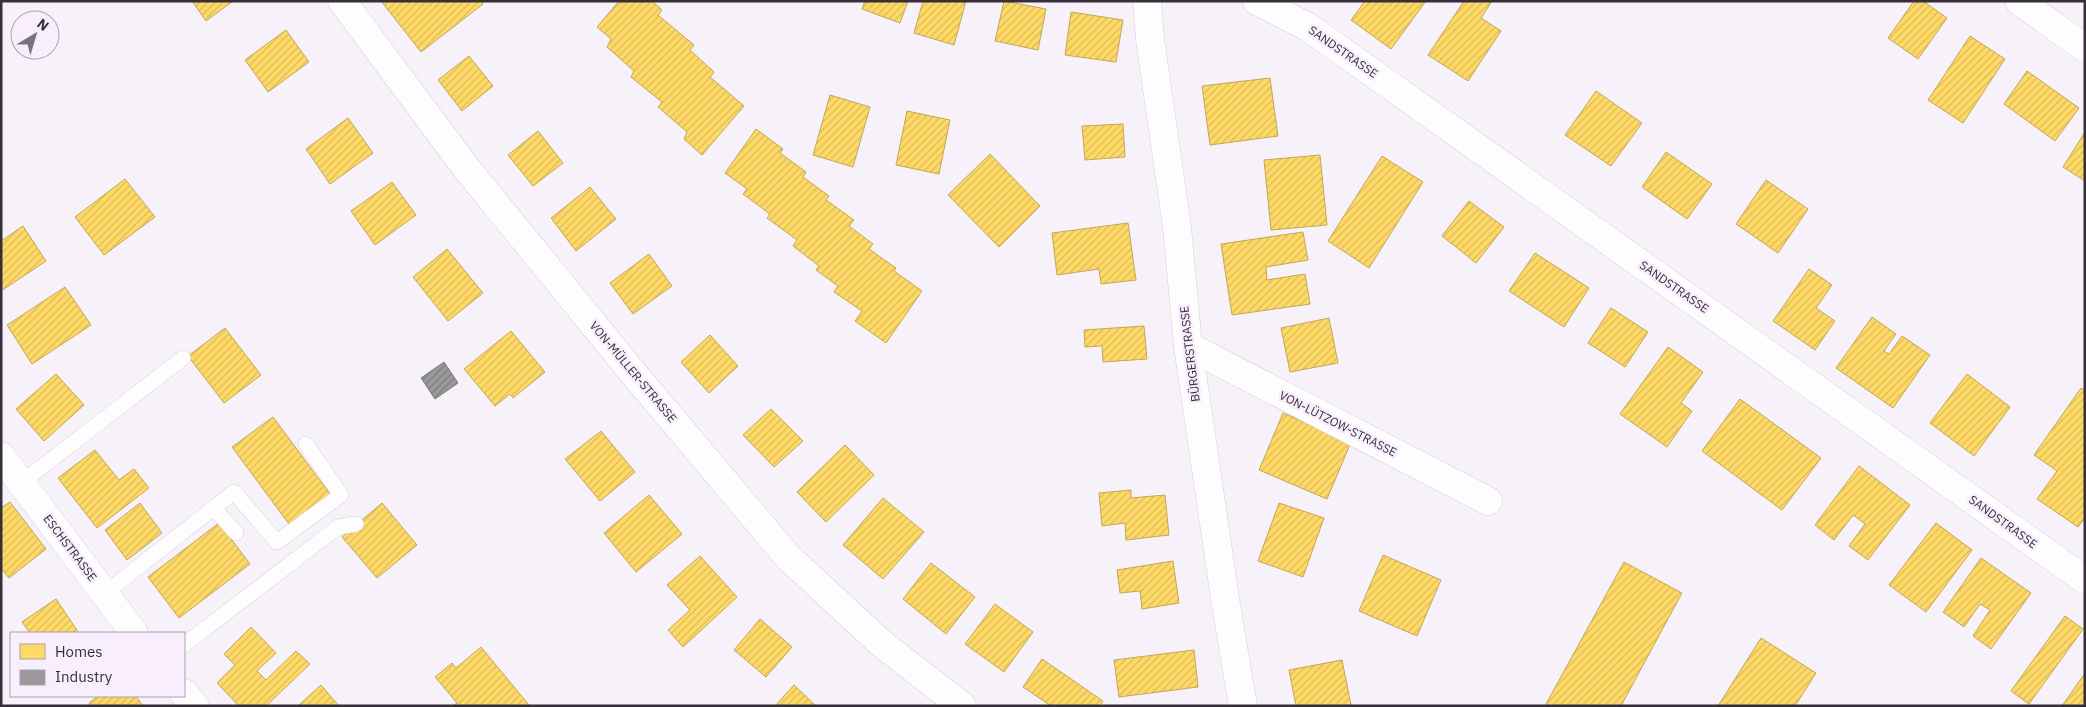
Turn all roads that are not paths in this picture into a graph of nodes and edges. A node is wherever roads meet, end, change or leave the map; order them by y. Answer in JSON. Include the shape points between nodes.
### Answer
{"nodes":[{"id":1,"x":342,"y":1,"type":"edge"},
{"id":2,"x":1147,"y":1,"type":"edge"},
{"id":3,"x":1257,"y":1,"type":"edge"},
{"id":4,"x":2019,"y":1,"type":"edge"},
{"id":5,"x":2085,"y":48,"type":"edge"},
{"id":6,"x":1188,"y":346,"type":"junction"},
{"id":7,"x":182,"y":358,"type":"dead end"},
{"id":8,"x":306,"y":444,"type":"dead end"},
{"id":9,"x":7,"y":467,"type":"edge"},
{"id":10,"x":1488,"y":501,"type":"dead end"},
{"id":11,"x":214,"y":508,"type":"junction"},
{"id":12,"x":356,"y":524,"type":"dead end"},
{"id":13,"x":236,"y":533,"type":"dead end"},
{"id":14,"x":2085,"y":580,"type":"edge"},
{"id":15,"x":104,"y":594,"type":"junction"},
{"id":16,"x":133,"y":632,"type":"edge"},
{"id":17,"x":185,"y":644,"type":"edge"},
{"id":18,"x":185,"y":694,"type":"edge"},
{"id":19,"x":195,"y":706,"type":"edge"},
{"id":20,"x":962,"y":706,"type":"edge"},
{"id":21,"x":1243,"y":706,"type":"edge"}],
"edges":[{"from":1,"to":20,"type":"street","name":"VON-MÜLLER-STRASSE","via":[[467,169],[788,557],[882,644]]},
{"from":2,"to":6,"type":"street","name":"BÜRGERSTRASSE","via":[[1177,227]]},
{"from":3,"to":14,"type":"street","name":"SANDSTRASSE","via":[[1308,27]]},
{"from":4,"to":5,"type":"street"},
{"from":6,"to":10,"type":"street","name":"VON-LÜTZOW-STRASSE"},
{"from":6,"to":21,"type":"street","name":"BÜRGERSTRASSE"},
{"from":7,"to":9,"type":"lane"},
{"from":8,"to":11,"type":"lane","via":[[341,495],[277,542],[234,492]]},
{"from":9,"to":15,"type":"street","name":"ESCHSTRASSE"},
{"from":11,"to":13,"type":"lane"},
{"from":11,"to":15,"type":"lane"},
{"from":12,"to":17,"type":"lane","via":[[338,527]]},
{"from":15,"to":16,"type":"street","name":"ESCHSTRASSE"},
{"from":18,"to":19,"type":"street"}]}
